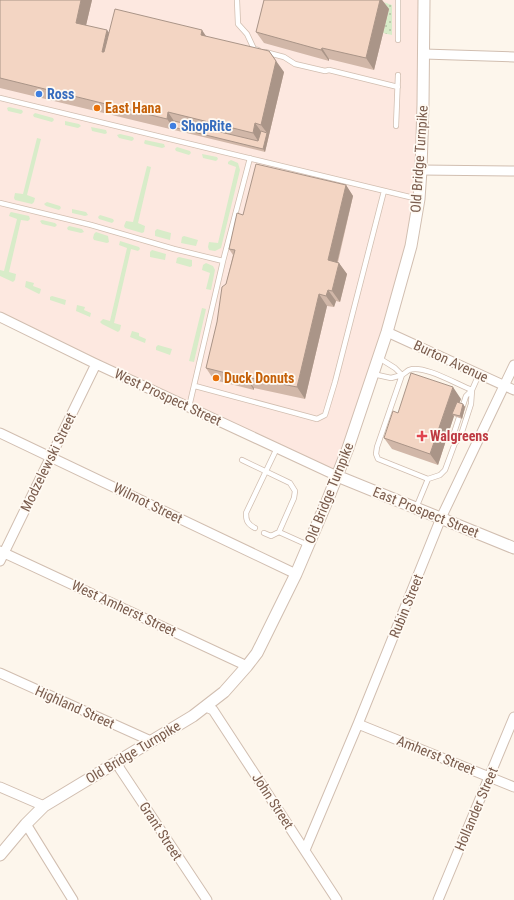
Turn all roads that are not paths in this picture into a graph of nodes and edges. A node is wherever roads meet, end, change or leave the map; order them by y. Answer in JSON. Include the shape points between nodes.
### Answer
{"nodes":[{"id":1,"x":237,"y":0,"type":"edge"},
{"id":2,"x":398,"y":0,"type":"edge"},
{"id":3,"x":424,"y":0,"type":"edge"},
{"id":4,"x":398,"y":40,"type":"dead end"},
{"id":5,"x":424,"y":54,"type":"junction"},
{"id":6,"x":514,"y":57,"type":"edge"},
{"id":7,"x":398,"y":75,"type":"dead end"},
{"id":8,"x":398,"y":87,"type":"junction"},
{"id":9,"x":0,"y":98,"type":"edge"},
{"id":10,"x":396,"y":126,"type":"dead end"},
{"id":11,"x":250,"y":158,"type":"junction"},
{"id":12,"x":421,"y":170,"type":"junction"},
{"id":13,"x":514,"y":171,"type":"edge"},
{"id":14,"x":384,"y":191,"type":"junction"},
{"id":15,"x":419,"y":199,"type":"junction"},
{"id":16,"x":0,"y":203,"type":"edge"},
{"id":17,"x":223,"y":261,"type":"junction"},
{"id":18,"x":0,"y":317,"type":"edge"},
{"id":19,"x":387,"y":332,"type":"junction"},
{"id":20,"x":378,"y":358,"type":"junction"},
{"id":21,"x":96,"y":364,"type":"junction"},
{"id":22,"x":514,"y":365,"type":"edge"},
{"id":23,"x":373,"y":374,"type":"junction"},
{"id":24,"x":479,"y":374,"type":"junction"},
{"id":25,"x":402,"y":375,"type":"junction"},
{"id":26,"x":195,"y":386,"type":"junction"},
{"id":27,"x":504,"y":386,"type":"junction"},
{"id":28,"x":472,"y":390,"type":"junction"},
{"id":29,"x":514,"y":390,"type":"edge"},
{"id":30,"x":189,"y":407,"type":"junction"},
{"id":31,"x":0,"y":433,"type":"edge"},
{"id":32,"x":455,"y":443,"type":"junction"},
{"id":33,"x":277,"y":448,"type":"junction"},
{"id":34,"x":50,"y":456,"type":"junction"},
{"id":35,"x":242,"y":460,"type":"dead end"},
{"id":36,"x":266,"y":472,"type":"junction"},
{"id":37,"x":337,"y":476,"type":"junction"},
{"id":38,"x":428,"y":479,"type":"junction"},
{"id":39,"x":416,"y":508,"type":"junction"},
{"id":40,"x":441,"y":518,"type":"junction"},
{"id":41,"x":254,"y":528,"type":"dead end"},
{"id":42,"x":279,"y":532,"type":"junction"},
{"id":43,"x":264,"y":533,"type":"dead end"},
{"id":44,"x":308,"y":545,"type":"junction"},
{"id":45,"x":514,"y":548,"type":"edge"},
{"id":46,"x":1,"y":555,"type":"edge"},
{"id":47,"x":296,"y":574,"type":"junction"},
{"id":48,"x":247,"y":666,"type":"junction"},
{"id":49,"x":0,"y":673,"type":"edge"},
{"id":50,"x":206,"y":707,"type":"junction"},
{"id":51,"x":514,"y":717,"type":"edge"},
{"id":52,"x":358,"y":724,"type":"junction"},
{"id":53,"x":151,"y":741,"type":"junction"},
{"id":54,"x":117,"y":761,"type":"junction"},
{"id":55,"x":489,"y":777,"type":"junction"},
{"id":56,"x":0,"y":787,"type":"edge"},
{"id":57,"x":514,"y":787,"type":"edge"},
{"id":58,"x":44,"y":806,"type":"junction"},
{"id":59,"x":26,"y":824,"type":"junction"},
{"id":60,"x":305,"y":850,"type":"junction"},
{"id":61,"x":0,"y":855,"type":"edge"},
{"id":62,"x":74,"y":900,"type":"edge"},
{"id":63,"x":207,"y":900,"type":"edge"},
{"id":64,"x":337,"y":900,"type":"edge"},
{"id":65,"x":438,"y":900,"type":"edge"}],
"edges":[{"from":1,"to":8,"type":"lane","via":[[238,24],[247,34],[254,49],[284,57],[295,64]]},
{"from":2,"to":4,"type":"lane"},
{"from":3,"to":5,"type":"street","name":"Old Bridge Turnpike"},
{"from":5,"to":6,"type":"street"},
{"from":5,"to":12,"type":"street","name":"Old Bridge Turnpike"},
{"from":7,"to":8,"type":"lane"},
{"from":8,"to":10,"type":"lane"},
{"from":9,"to":11,"type":"lane"},
{"from":11,"to":14,"type":"lane"},
{"from":11,"to":17,"type":"lane"},
{"from":12,"to":13,"type":"street"},
{"from":12,"to":15,"type":"street","name":"Old Bridge Turnpike"},
{"from":14,"to":15,"type":"lane"},
{"from":14,"to":26,"type":"lane","via":[[325,415],[317,419]]},
{"from":15,"to":19,"type":"street","name":"Old Bridge Turnpike","via":[[411,246]]},
{"from":16,"to":17,"type":"lane"},
{"from":17,"to":26,"type":"lane"},
{"from":18,"to":21,"type":"street","name":"West Prospect Street"},
{"from":19,"to":20,"type":"street","name":"Old Bridge Turnpike"},
{"from":19,"to":24,"type":"street","name":"Burton Avenue"},
{"from":20,"to":23,"type":"street","name":"Old Bridge Turnpike"},
{"from":20,"to":25,"type":"lane"},
{"from":21,"to":30,"type":"street","name":"West Prospect Street"},
{"from":21,"to":34,"type":"street","name":"Modzelewski Street"},
{"from":22,"to":27,"type":"street","name":"Rubin Street"},
{"from":23,"to":25,"type":"lane","via":[[391,378]]},
{"from":23,"to":37,"type":"street","name":"Old Bridge Turnpike"},
{"from":24,"to":27,"type":"street","name":"Burton Avenue"},
{"from":24,"to":28,"type":"lane"},
{"from":25,"to":28,"type":"lane","via":[[409,370],[427,371]]},
{"from":25,"to":38,"type":"lane","via":[[376,454],[384,462]]},
{"from":26,"to":30,"type":"lane"},
{"from":27,"to":29,"type":"street","name":"Burton Avenue"},
{"from":27,"to":40,"type":"street","name":"Rubin Street"},
{"from":28,"to":32,"type":"lane","via":[[472,404],[460,438]]},
{"from":28,"to":32,"type":"lane","via":[[466,396],[453,436]]},
{"from":30,"to":33,"type":"street","name":"West Prospect Street"},
{"from":31,"to":34,"type":"street","name":"Wilmot Street"},
{"from":32,"to":38,"type":"lane","via":[[445,470],[440,475]]},
{"from":33,"to":36,"type":"lane"},
{"from":33,"to":37,"type":"street","name":"West Prospect Street"},
{"from":34,"to":46,"type":"street","name":"Modzelewski Street"},
{"from":34,"to":47,"type":"street","name":"Wilmot Street"},
{"from":35,"to":36,"type":"lane"},
{"from":36,"to":41,"type":"lane","via":[[246,513],[246,520]]},
{"from":36,"to":42,"type":"lane","via":[[290,483],[295,491]]},
{"from":37,"to":39,"type":"street","name":"East Prospect Street"},
{"from":37,"to":44,"type":"street","name":"Old Bridge Turnpike"},
{"from":38,"to":39,"type":"lane"},
{"from":39,"to":40,"type":"street","name":"East Prospect Street"},
{"from":40,"to":45,"type":"street","name":"East Prospect Street"},
{"from":40,"to":52,"type":"street","name":"Rubin Street"},
{"from":42,"to":43,"type":"lane","via":[[271,536]]},
{"from":42,"to":44,"type":"lane"},
{"from":44,"to":47,"type":"street","name":"Old Bridge Turnpike"},
{"from":46,"to":48,"type":"street","name":"West Amherst Street"},
{"from":47,"to":48,"type":"street","name":"Old Bridge Turnpike","via":[[257,653]]},
{"from":48,"to":50,"type":"street","name":"Old Bridge Turnpike","via":[[224,692]]},
{"from":49,"to":53,"type":"street","name":"Highland Street"},
{"from":50,"to":53,"type":"street","name":"Old Bridge Turnpike"},
{"from":50,"to":60,"type":"street","name":"John Street","via":[[213,710]]},
{"from":51,"to":55,"type":"street","name":"Hollander Street"},
{"from":52,"to":55,"type":"street","name":"Amherst Street"},
{"from":52,"to":60,"type":"street","name":"Rubin Street"},
{"from":53,"to":54,"type":"street","name":"Old Bridge Turnpike"},
{"from":54,"to":58,"type":"street","name":"Old Bridge Turnpike"},
{"from":54,"to":63,"type":"street","name":"Grant Street"},
{"from":55,"to":57,"type":"street","name":"Amherst Street"},
{"from":55,"to":65,"type":"street","name":"Hollander Street"},
{"from":56,"to":58,"type":"street"},
{"from":58,"to":59,"type":"street","name":"Old Bridge Turnpike"},
{"from":59,"to":61,"type":"street","name":"Old Bridge Turnpike"},
{"from":59,"to":62,"type":"street"},
{"from":60,"to":64,"type":"street","name":"John Street"}]}
